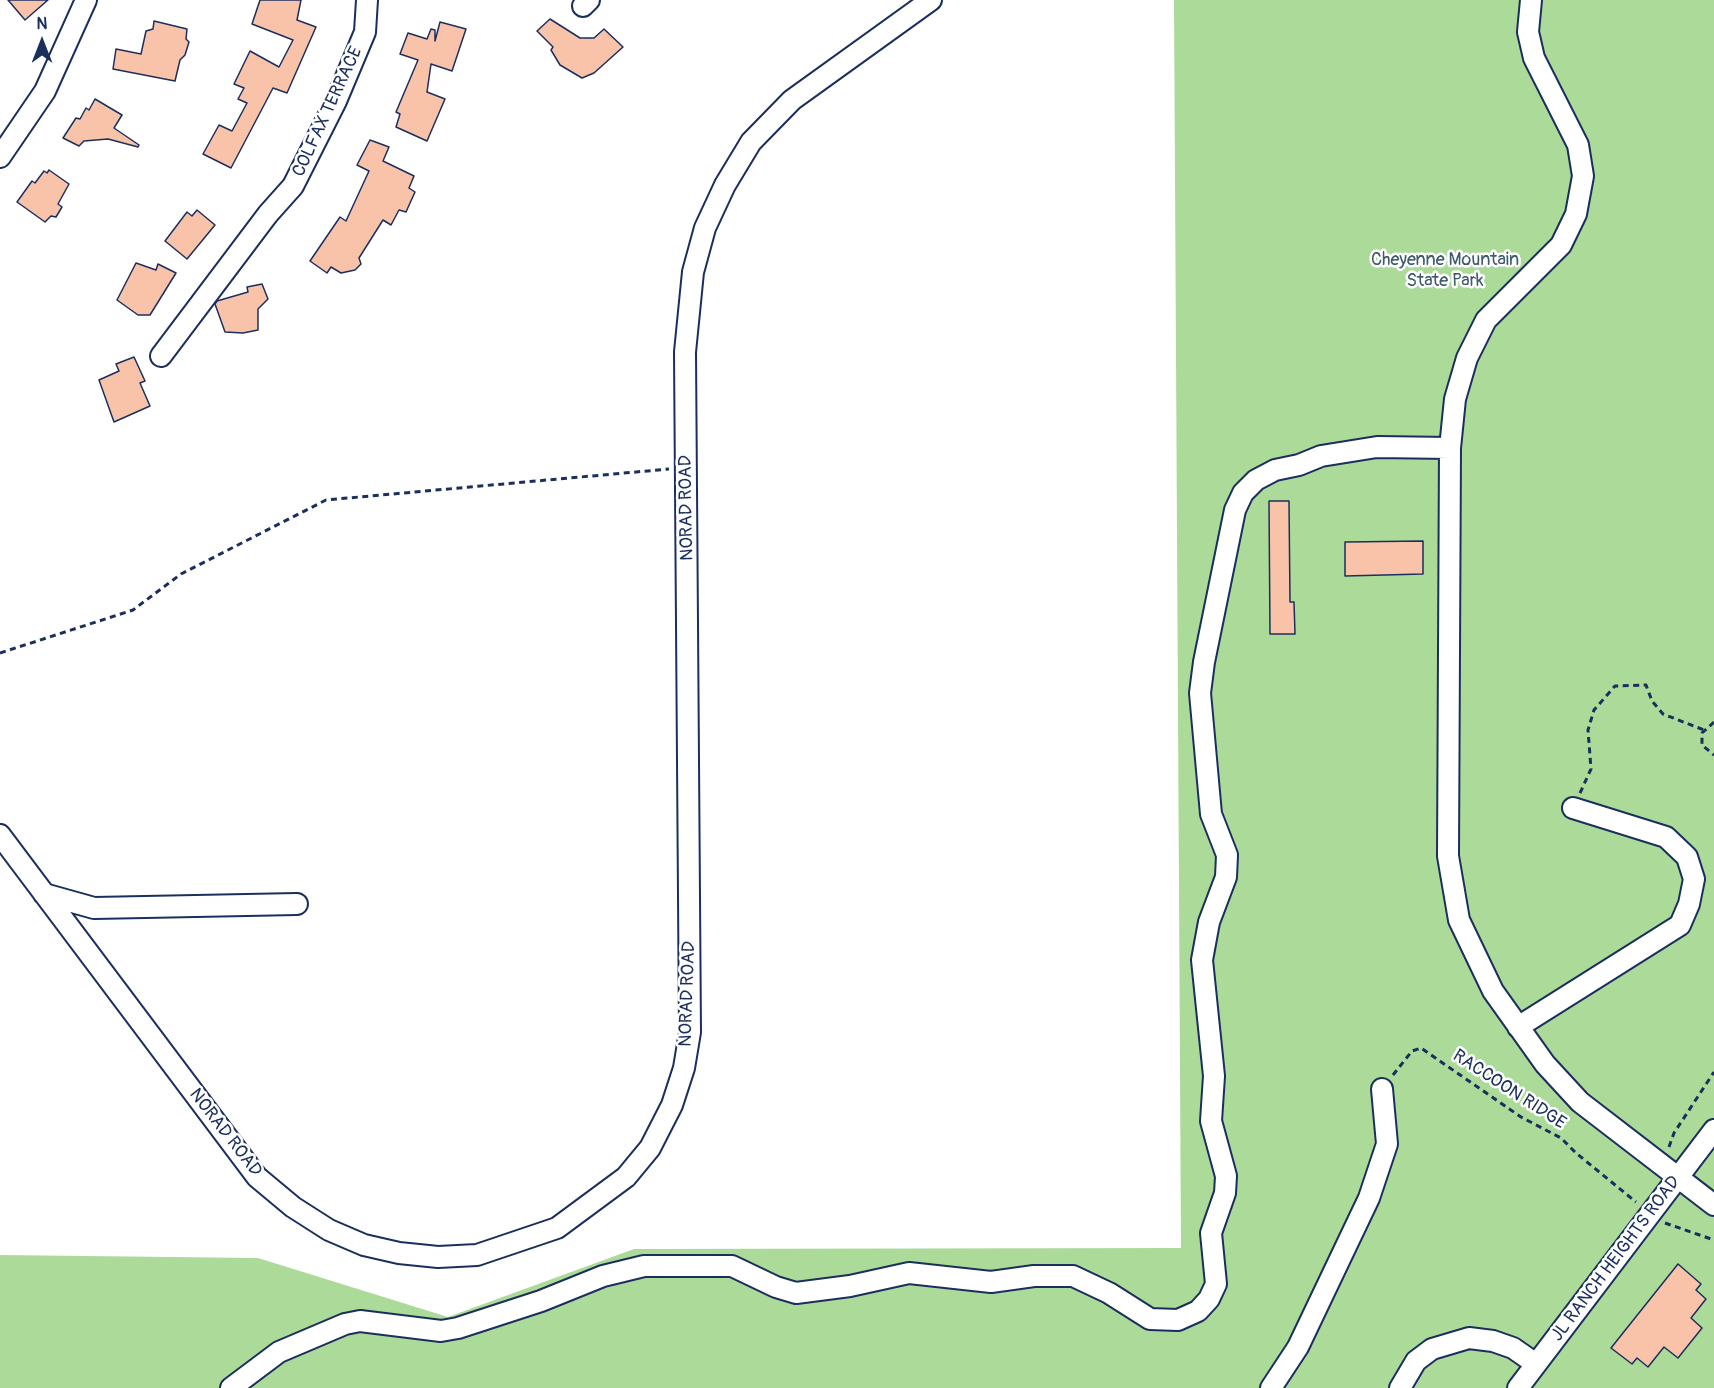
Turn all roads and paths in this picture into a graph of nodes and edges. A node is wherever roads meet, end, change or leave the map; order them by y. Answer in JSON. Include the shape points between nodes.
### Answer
{"nodes":[{"id":1,"x":86,"y":0,"type":"edge"},
{"id":2,"x":367,"y":0,"type":"edge"},
{"id":3,"x":931,"y":0,"type":"edge"},
{"id":4,"x":945,"y":0,"type":"edge"},
{"id":5,"x":1531,"y":0,"type":"edge"},
{"id":6,"x":885,"y":32,"type":"junction"},
{"id":7,"x":0,"y":158,"type":"edge"},
{"id":8,"x":160,"y":356,"type":"dead end"},
{"id":9,"x":1450,"y":448,"type":"junction"},
{"id":10,"x":686,"y":468,"type":"junction"},
{"id":11,"x":0,"y":653,"type":"edge"},
{"id":12,"x":1714,"y":722,"type":"edge"},
{"id":13,"x":1703,"y":731,"type":"junction"},
{"id":14,"x":1714,"y":755,"type":"edge"},
{"id":15,"x":1573,"y":808,"type":"joint"},
{"id":16,"x":0,"y":835,"type":"edge"},
{"id":17,"x":44,"y":894,"type":"junction"},
{"id":18,"x":297,"y":904,"type":"dead end"},
{"id":19,"x":1518,"y":1027,"type":"junction"},
{"id":20,"x":1714,"y":1072,"type":"edge"},
{"id":21,"x":1382,"y":1089,"type":"joint"},
{"id":22,"x":1714,"y":1130,"type":"edge"},
{"id":23,"x":1659,"y":1162,"type":"junction"},
{"id":24,"x":1678,"y":1178,"type":"junction"},
{"id":25,"x":1714,"y":1205,"type":"edge"},
{"id":26,"x":1644,"y":1221,"type":"junction"},
{"id":27,"x":1714,"y":1240,"type":"edge"},
{"id":28,"x":1536,"y":1364,"type":"junction"},
{"id":29,"x":231,"y":1388,"type":"edge"},
{"id":30,"x":1271,"y":1388,"type":"edge"},
{"id":31,"x":1400,"y":1388,"type":"edge"},
{"id":32,"x":1518,"y":1388,"type":"edge"}],
"edges":[{"from":1,"to":7,"type":"street","via":[[45,91]]},
{"from":2,"to":8,"type":"street","name":"COLFAX TERRACE","via":[[364,32],[336,101],[293,186]]},
{"from":3,"to":6,"type":"street","name":"NORAD ROAD"},
{"from":4,"to":6,"type":"street","name":"NORAD ROAD"},
{"from":5,"to":9,"type":"street","via":[[1528,32],[1534,57],[1578,145],[1582,176],[1576,214],[1561,245],[1486,320],[1467,358],[1455,399]]},
{"from":6,"to":10,"type":"street","name":"NORAD ROAD","via":[[792,100],[751,142],[705,228],[687,316]]},
{"from":9,"to":19,"type":"street","via":[[1448,856],[1459,920],[1493,991]]},
{"from":9,"to":29,"type":"street","via":[[1377,447],[1321,456],[1256,480],[1243,493],[1236,510],[1200,693],[1211,814],[1227,855],[1226,877],[1209,922],[1202,960],[1214,1076],[1211,1121],[1226,1176],[1225,1193],[1211,1233],[1216,1284],[1198,1311],[1178,1320],[1150,1319],[1073,1276],[991,1281],[909,1273],[796,1293],[732,1266],[644,1266],[603,1276],[458,1328],[441,1331],[360,1321],[345,1324],[279,1352]]},
{"from":10,"to":11,"type":"path","via":[[326,500],[181,574],[133,610]]},
{"from":10,"to":17,"type":"street","name":"NORAD ROAD","via":[[690,1032],[672,1105],[650,1148],[626,1177],[567,1222],[477,1256],[438,1257],[364,1245],[293,1208],[257,1177]]},
{"from":12,"to":13,"type":"path"},
{"from":13,"to":14,"type":"path","via":[[1702,745]]},
{"from":13,"to":15,"type":"path","via":[[1663,714],[1646,685],[1615,686],[1594,710],[1588,730],[1591,769]]},
{"from":15,"to":19,"type":"street","via":[[1666,837],[1687,857],[1694,879],[1689,904],[1680,925]]},
{"from":16,"to":17,"type":"street","name":"NORAD ROAD"},
{"from":17,"to":18,"type":"street","via":[[94,908]]},
{"from":19,"to":23,"type":"street","via":[[1580,1102]]},
{"from":20,"to":23,"type":"path"},
{"from":21,"to":26,"type":"path","name":"RACCOON RIDGE","via":[[1412,1051],[1421,1048],[1521,1117],[1562,1138],[1638,1204]]},
{"from":21,"to":30,"type":"street","via":[[1387,1144],[1369,1198],[1298,1347]]},
{"from":22,"to":24,"type":"street","name":"JL RANCH HEIGHTS ROAD"},
{"from":23,"to":24,"type":"street"},
{"from":24,"to":25,"type":"street"},
{"from":24,"to":26,"type":"street","name":"JL RANCH HEIGHTS ROAD"},
{"from":26,"to":27,"type":"path","via":[[1672,1223]]},
{"from":26,"to":28,"type":"street","name":"JL RANCH HEIGHTS ROAD"},
{"from":28,"to":31,"type":"street","via":[[1513,1348],[1469,1338],[1432,1349],[1416,1361]]},
{"from":28,"to":32,"type":"street","name":"JL RANCH HEIGHTS ROAD"}]}
